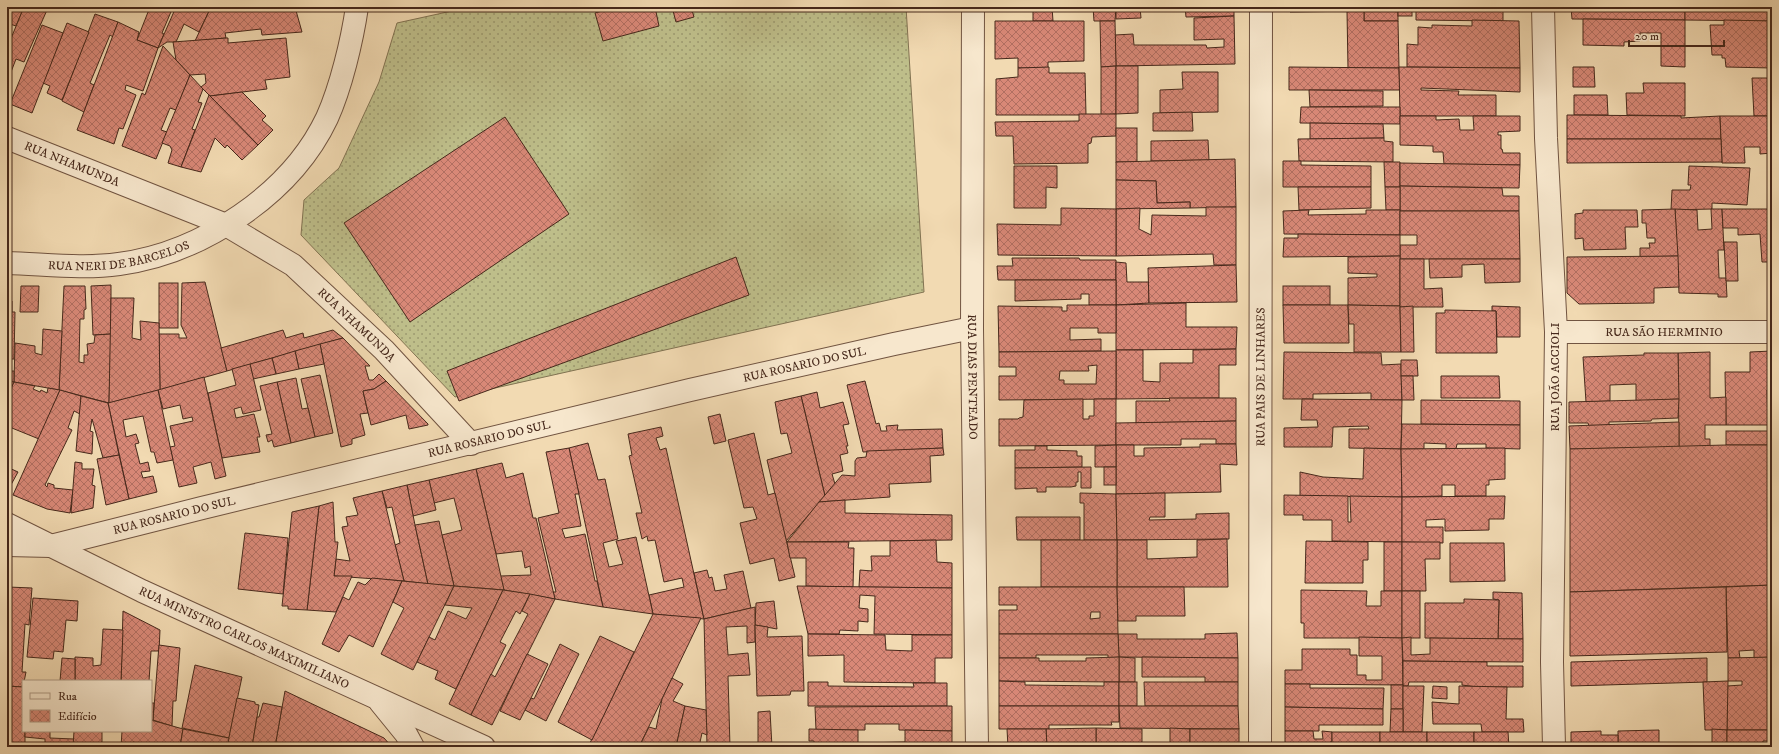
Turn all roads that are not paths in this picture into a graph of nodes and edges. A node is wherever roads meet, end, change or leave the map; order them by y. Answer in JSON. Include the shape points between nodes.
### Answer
{"nodes":[{"id":1,"x":357,"y":7,"type":"edge"},
{"id":2,"x":972,"y":7,"type":"edge"},
{"id":3,"x":1261,"y":7,"type":"edge"},
{"id":4,"x":1543,"y":7,"type":"edge"},
{"id":5,"x":7,"y":138,"type":"edge"},
{"id":6,"x":226,"y":225,"type":"junction"},
{"id":7,"x":7,"y":263,"type":"edge"},
{"id":8,"x":972,"y":328,"type":"junction"},
{"id":9,"x":1556,"y":332,"type":"junction"},
{"id":10,"x":1772,"y":332,"type":"edge"},
{"id":11,"x":471,"y":444,"type":"junction"},
{"id":12,"x":7,"y":524,"type":"edge"},
{"id":13,"x":7,"y":545,"type":"edge"},
{"id":14,"x":51,"y":546,"type":"junction"},
{"id":15,"x":375,"y":697,"type":"junction"},
{"id":16,"x":413,"y":747,"type":"edge"},
{"id":17,"x":484,"y":747,"type":"edge"},
{"id":18,"x":977,"y":747,"type":"edge"},
{"id":19,"x":1260,"y":747,"type":"edge"},
{"id":20,"x":1554,"y":747,"type":"edge"}],
"edges":[{"from":1,"to":6,"type":"street","via":[[340,78],[327,117],[315,139],[302,160],[282,180],[249,210]]},
{"from":2,"to":8,"type":"street","name":"RUA DIAS PENTEADO"},
{"from":3,"to":19,"type":"street","name":"RUA PAIS DE LINHARES"},
{"from":4,"to":9,"type":"street","name":"RUA JOÃO ACCIOLI","via":[[1546,138]]},
{"from":5,"to":6,"type":"street","name":"RUA NHAMUNDA"},
{"from":6,"to":7,"type":"street","name":"RUA NERI DE BARCELOS","via":[[204,238],[160,255],[119,264]]},
{"from":6,"to":11,"type":"street","name":"RUA NHAMUNDA","via":[[293,265],[384,350]]},
{"from":8,"to":11,"type":"street","name":"RUA ROSARIO DO SUL","via":[[690,390]]},
{"from":8,"to":18,"type":"street","name":"RUA DIAS PENTEADO"},
{"from":9,"to":10,"type":"street","name":"RUA SÃO HERMINIO"},
{"from":9,"to":20,"type":"street","name":"RUA JOÃO ACCIOLI","via":[[1552,654]]},
{"from":11,"to":14,"type":"street","name":"RUA ROSARIO DO SUL"},
{"from":12,"to":14,"type":"street","name":"RUA MINISTRO CARLOS MAXIMILIANO"},
{"from":13,"to":14,"type":"street","name":"RUA ROSARIO DO SUL"},
{"from":14,"to":15,"type":"street","name":"RUA MINISTRO CARLOS MAXIMILIANO","via":[[142,592]]},
{"from":15,"to":16,"type":"street","via":[[395,719]]},
{"from":15,"to":17,"type":"street","name":"RUA MINISTRO CARLOS MAXIMILIANO"}]}
